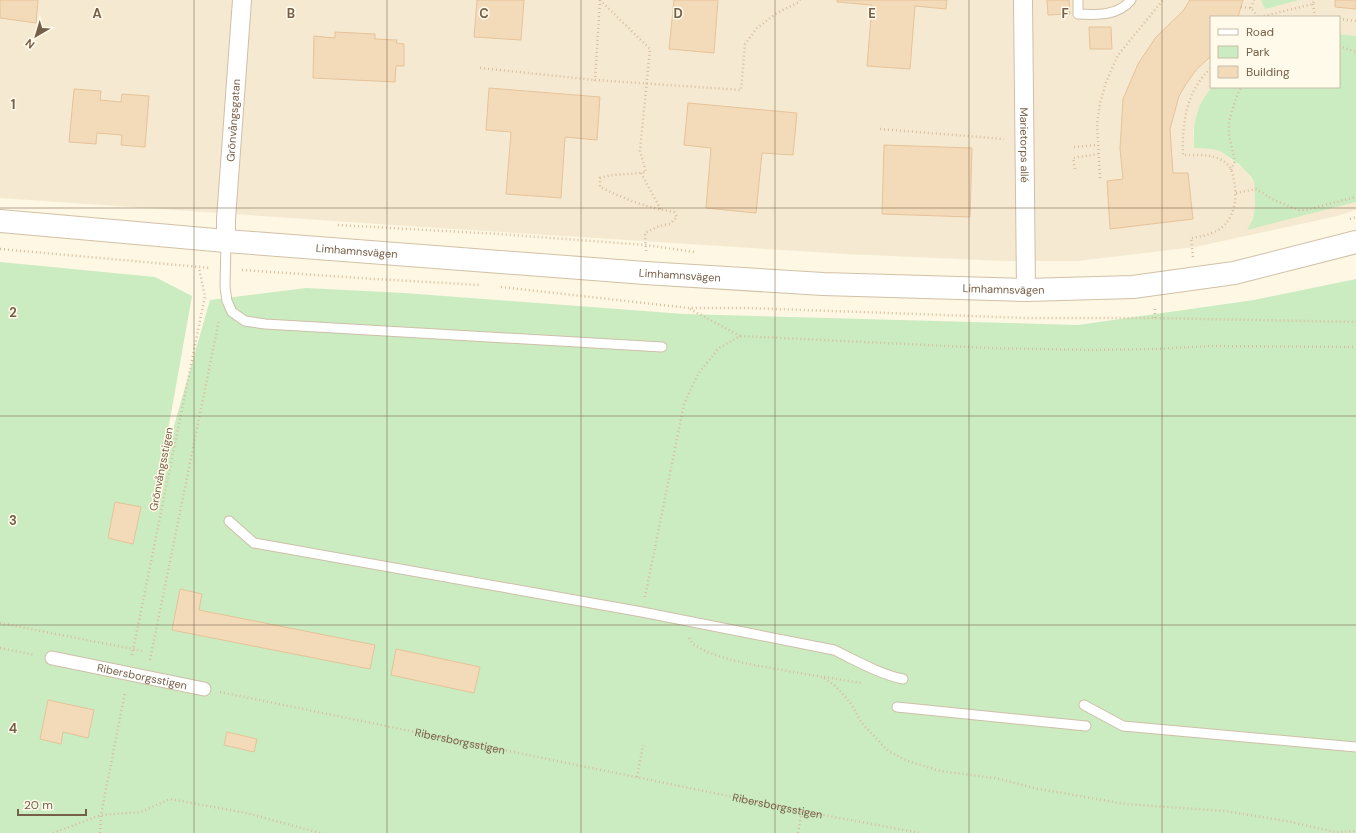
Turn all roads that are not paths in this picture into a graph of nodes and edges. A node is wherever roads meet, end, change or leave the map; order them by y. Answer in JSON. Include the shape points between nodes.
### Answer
{"nodes":[{"id":1,"x":242,"y":0,"type":"edge"},
{"id":2,"x":1023,"y":0,"type":"edge"},
{"id":3,"x":1078,"y":0,"type":"edge"},
{"id":4,"x":1131,"y":0,"type":"edge"},
{"id":5,"x":0,"y":222,"type":"edge"},
{"id":6,"x":226,"y":241,"type":"junction"},
{"id":7,"x":1356,"y":242,"type":"edge"},
{"id":8,"x":1026,"y":290,"type":"junction"},
{"id":9,"x":662,"y":347,"type":"dead end"},
{"id":10,"x":229,"y":520,"type":"dead end"},
{"id":11,"x":52,"y":658,"type":"road end"},
{"id":12,"x":904,"y":679,"type":"dead end"},
{"id":13,"x":204,"y":689,"type":"road end"},
{"id":14,"x":1084,"y":705,"type":"dead end"},
{"id":15,"x":898,"y":706,"type":"dead end"},
{"id":16,"x":1086,"y":726,"type":"dead end"},
{"id":17,"x":1356,"y":747,"type":"edge"}],
"edges":[{"from":1,"to":6,"type":"street","name":"Grönvångsgatan"},
{"from":2,"to":8,"type":"street","name":"Marietorps allé"},
{"from":3,"to":4,"type":"lane","via":[[1078,14],[1097,15],[1115,12]]},
{"from":5,"to":6,"type":"main road","name":"Limhamnsvägen"},
{"from":6,"to":8,"type":"main road","name":"Limhamnsvägen","via":[[823,284]]},
{"from":6,"to":9,"type":"lane","via":[[227,301],[232,312],[245,321]]},
{"from":7,"to":8,"type":"main road","name":"Limhamnsvägen","via":[[1234,273],[1132,287]]},
{"from":10,"to":12,"type":"lane","via":[[254,543],[642,612],[834,650],[879,673]]},
{"from":11,"to":13,"type":"street","name":"Ribersborgsstigen"},
{"from":14,"to":17,"type":"lane","via":[[1123,726]]},
{"from":15,"to":16,"type":"lane"}]}
